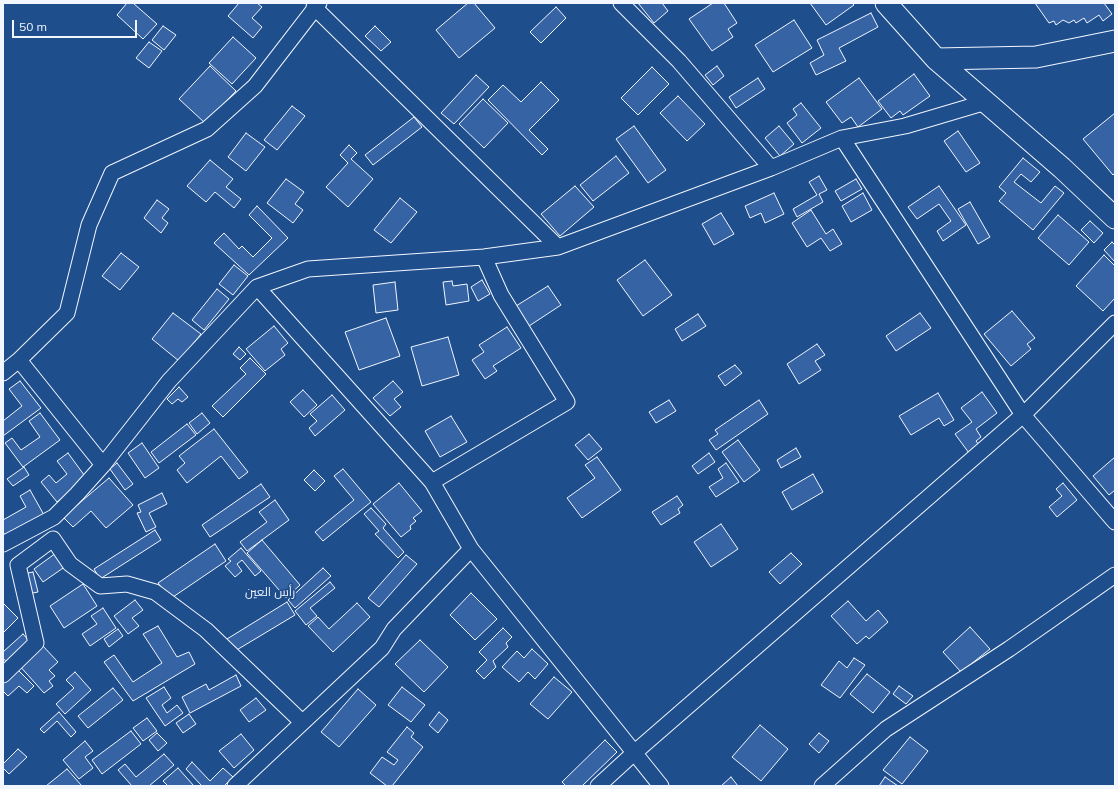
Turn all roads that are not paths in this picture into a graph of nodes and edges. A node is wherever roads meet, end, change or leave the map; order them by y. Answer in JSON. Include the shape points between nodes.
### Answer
{"nodes":[{"id":1,"x":621,"y":3,"type":"edge"},
{"id":2,"x":886,"y":3,"type":"edge"},
{"id":3,"x":316,"y":5,"type":"edge"},
{"id":4,"x":1115,"y":41,"type":"edge"},
{"id":5,"x":936,"y":59,"type":"junction"},
{"id":6,"x":986,"y":102,"type":"junction"},
{"id":7,"x":842,"y":138,"type":"junction"},
{"id":8,"x":771,"y":168,"type":"junction"},
{"id":9,"x":1115,"y":218,"type":"edge"},
{"id":10,"x":558,"y":247,"type":"junction"},
{"id":11,"x":484,"y":257,"type":"junction"},
{"id":12,"x":257,"y":287,"type":"junction"},
{"id":13,"x":1115,"y":323,"type":"edge"},
{"id":14,"x":19,"y":360,"type":"junction"},
{"id":15,"x":3,"y":373,"type":"edge"},
{"id":16,"x":1023,"y":415,"type":"junction"},
{"id":17,"x":103,"y":465,"type":"junction"},
{"id":18,"x":432,"y":482,"type":"junction"},
{"id":19,"x":54,"y":517,"type":"junction"},
{"id":20,"x":1115,"y":522,"type":"edge"},
{"id":21,"x":53,"y":539,"type":"junction"},
{"id":22,"x":8,"y":542,"type":"edge"},
{"id":23,"x":471,"y":549,"type":"junction"},
{"id":24,"x":18,"y":565,"type":"junction"},
{"id":25,"x":1115,"y":575,"type":"edge"},
{"id":26,"x":3,"y":675,"type":"edge"},
{"id":27,"x":302,"y":722,"type":"junction"},
{"id":28,"x":634,"y":753,"type":"junction"},
{"id":29,"x":235,"y":786,"type":"edge"},
{"id":30,"x":598,"y":786,"type":"edge"},
{"id":31,"x":661,"y":786,"type":"edge"},
{"id":32,"x":822,"y":786,"type":"edge"}],
"edges":[{"from":1,"to":8,"type":"street","via":[[679,61]]},
{"from":2,"to":5,"type":"main road"},
{"from":3,"to":10,"type":"street"},
{"from":3,"to":14,"type":"street","via":[[255,86],[207,129],[112,173],[89,225],[67,313]]},
{"from":4,"to":5,"type":"main road","via":[[1036,57]]},
{"from":5,"to":6,"type":"main road"},
{"from":6,"to":7,"type":"street","via":[[905,126]]},
{"from":6,"to":9,"type":"main road"},
{"from":7,"to":8,"type":"street"},
{"from":7,"to":16,"type":"street"},
{"from":8,"to":10,"type":"street"},
{"from":10,"to":11,"type":"street"},
{"from":11,"to":12,"type":"street","via":[[308,269]]},
{"from":11,"to":18,"type":"street","via":[[501,295],[567,402]]},
{"from":12,"to":17,"type":"street","via":[[169,381]]},
{"from":12,"to":18,"type":"street"},
{"from":13,"to":16,"type":"street"},
{"from":14,"to":15,"type":"street"},
{"from":14,"to":17,"type":"street"},
{"from":16,"to":20,"type":"street"},
{"from":16,"to":28,"type":"street"},
{"from":17,"to":19,"type":"street"},
{"from":18,"to":23,"type":"street"},
{"from":19,"to":21,"type":"street"},
{"from":19,"to":22,"type":"street"},
{"from":21,"to":24,"type":"street"},
{"from":21,"to":27,"type":"street","via":[[70,564],[100,586],[127,584],[155,592],[206,630]]},
{"from":22,"to":24,"type":"street"},
{"from":23,"to":27,"type":"street","via":[[394,629],[382,648]]},
{"from":23,"to":28,"type":"street"},
{"from":24,"to":26,"type":"street","via":[[36,643]]},
{"from":25,"to":32,"type":"street","via":[[1009,649],[886,729]]},
{"from":27,"to":29,"type":"street"},
{"from":28,"to":30,"type":"street"},
{"from":28,"to":31,"type":"street"}]}
